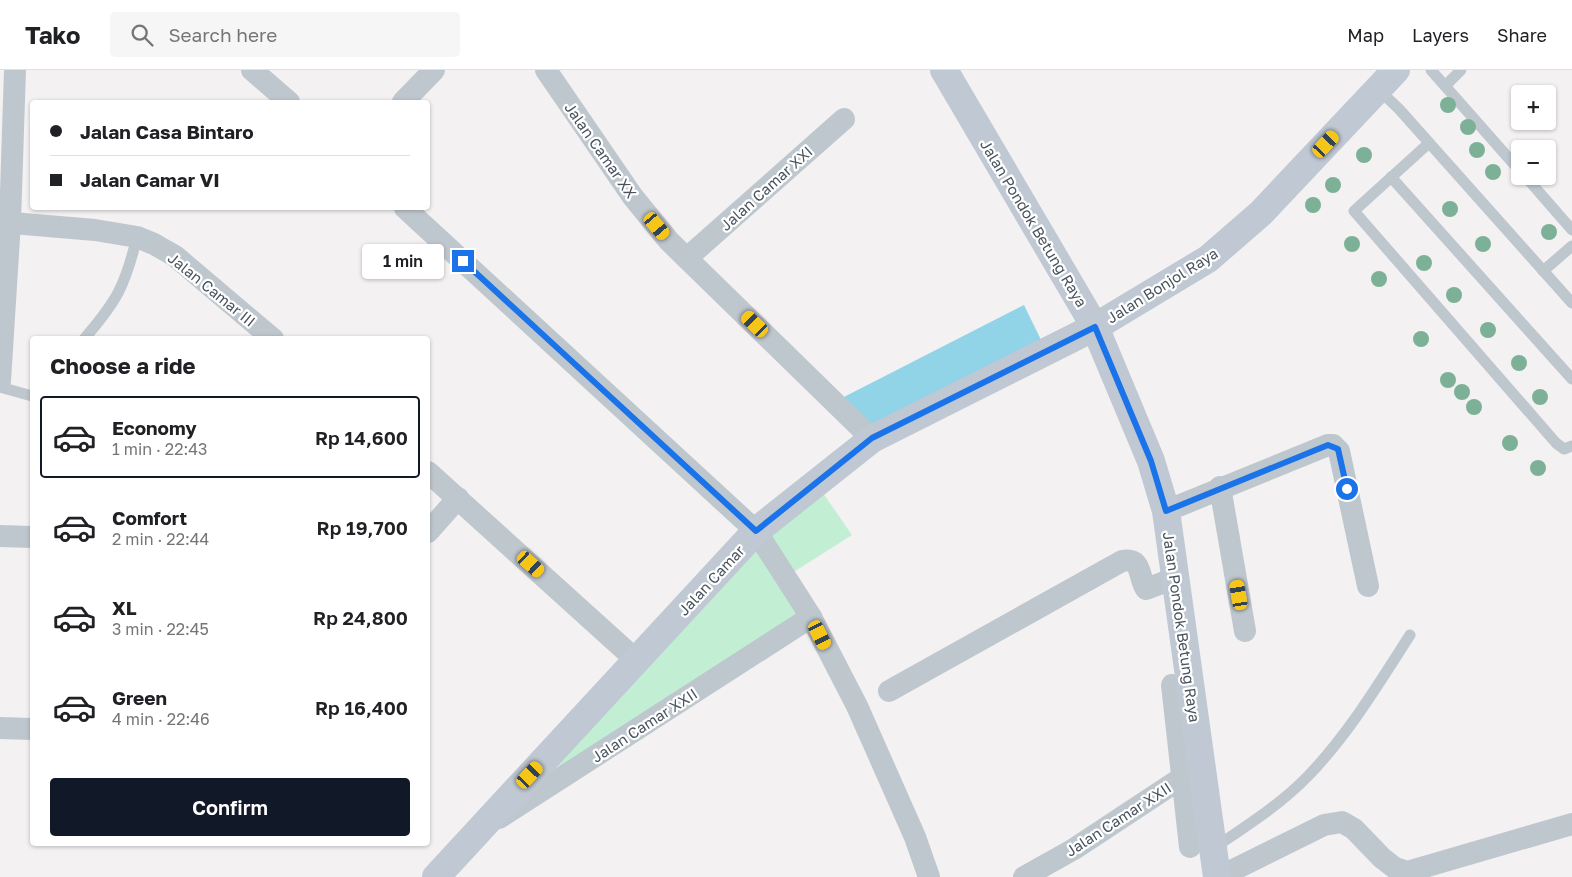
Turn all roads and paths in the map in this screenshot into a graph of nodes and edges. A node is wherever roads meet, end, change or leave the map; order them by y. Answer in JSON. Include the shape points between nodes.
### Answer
{"nodes":[{"id":1,"x":14,"y":70,"type":"edge"},
{"id":2,"x":252,"y":70,"type":"edge"},
{"id":3,"x":434,"y":70,"type":"edge"},
{"id":4,"x":546,"y":70,"type":"edge"},
{"id":5,"x":944,"y":70,"type":"edge"},
{"id":6,"x":1431,"y":70,"type":"edge"},
{"id":7,"x":1460,"y":70,"type":"edge"},
{"id":8,"x":1387,"y":80,"type":"edge"},
{"id":9,"x":1446,"y":85,"type":"junction"},
{"id":10,"x":287,"y":100,"type":"edge"},
{"id":11,"x":405,"y":100,"type":"edge"},
{"id":12,"x":844,"y":119,"type":"dead end"},
{"id":13,"x":1428,"y":143,"type":"junction"},
{"id":14,"x":1511,"y":160,"type":"edge"},
{"id":15,"x":1391,"y":177,"type":"junction"},
{"id":16,"x":1533,"y":185,"type":"edge"},
{"id":17,"x":407,"y":210,"type":"edge"},
{"id":18,"x":5,"y":222,"type":"edge"},
{"id":19,"x":1572,"y":230,"type":"edge"},
{"id":20,"x":137,"y":237,"type":"junction"},
{"id":21,"x":1572,"y":246,"type":"edge"},
{"id":22,"x":687,"y":258,"type":"junction"},
{"id":23,"x":1543,"y":271,"type":"junction"},
{"id":24,"x":1572,"y":303,"type":"edge"},
{"id":25,"x":1095,"y":327,"type":"junction"},
{"id":26,"x":86,"y":336,"type":"edge"},
{"id":27,"x":269,"y":336,"type":"edge"},
{"id":28,"x":1572,"y":379,"type":"edge"},
{"id":29,"x":0,"y":381,"type":"edge"},
{"id":30,"x":0,"y":387,"type":"edge"},
{"id":31,"x":30,"y":394,"type":"edge"},
{"id":32,"x":872,"y":438,"type":"junction"},
{"id":33,"x":1572,"y":446,"type":"edge"},
{"id":34,"x":430,"y":474,"type":"edge"},
{"id":35,"x":1220,"y":487,"type":"junction"},
{"id":36,"x":458,"y":498,"type":"junction"},
{"id":37,"x":1166,"y":511,"type":"junction"},
{"id":38,"x":430,"y":530,"type":"edge"},
{"id":39,"x":756,"y":531,"type":"junction"},
{"id":40,"x":0,"y":536,"type":"edge"},
{"id":41,"x":30,"y":537,"type":"edge"},
{"id":42,"x":1175,"y":578,"type":"junction"},
{"id":43,"x":1368,"y":586,"type":"dead end"},
{"id":44,"x":811,"y":617,"type":"junction"},
{"id":45,"x":1245,"y":631,"type":"dead end"},
{"id":46,"x":1410,"y":635,"type":"dead end"},
{"id":47,"x":636,"y":660,"type":"junction"},
{"id":48,"x":1172,"y":685,"type":"dead end"},
{"id":49,"x":888,"y":691,"type":"dead end"},
{"id":50,"x":0,"y":728,"type":"edge"},
{"id":51,"x":30,"y":729,"type":"edge"},
{"id":52,"x":1183,"y":777,"type":"junction"},
{"id":53,"x":1572,"y":824,"type":"edge"},
{"id":54,"x":476,"y":833,"type":"junction"},
{"id":55,"x":1202,"y":848,"type":"junction"},
{"id":56,"x":436,"y":877,"type":"edge"},
{"id":57,"x":928,"y":877,"type":"edge"},
{"id":58,"x":1024,"y":877,"type":"edge"},
{"id":59,"x":1218,"y":877,"type":"edge"}],
"edges":[{"from":1,"to":18,"type":"street"},
{"from":2,"to":10,"type":"street"},
{"from":3,"to":11,"type":"street"},
{"from":4,"to":22,"type":"street","name":"Jalan Camar XX","via":[[633,197]]},
{"from":5,"to":25,"type":"street","name":"Jalan Pondok Betung Raya"},
{"from":6,"to":9,"type":"lane"},
{"from":7,"to":9,"type":"lane"},
{"from":8,"to":13,"type":"lane"},
{"from":8,"to":25,"type":"street","name":"Jalan Bonjol Raya","via":[[1239,234],[1186,274]]},
{"from":9,"to":14,"type":"lane"},
{"from":12,"to":22,"type":"street","name":"Jalan Camar XXI"},
{"from":13,"to":15,"type":"lane"},
{"from":13,"to":23,"type":"lane"},
{"from":15,"to":28,"type":"lane"},
{"from":15,"to":33,"type":"lane","via":[[1354,211],[1556,443],[1564,449]]},
{"from":16,"to":19,"type":"lane"},
{"from":17,"to":39,"type":"street"},
{"from":18,"to":20,"type":"street","name":"Jalan Camar III"},
{"from":18,"to":29,"type":"street"},
{"from":20,"to":26,"type":"lane","via":[[123,287]]},
{"from":20,"to":27,"type":"street","name":"Jalan Camar III","via":[[174,256]]},
{"from":21,"to":23,"type":"lane"},
{"from":22,"to":32,"type":"street","name":"Jalan Camar XX"},
{"from":23,"to":24,"type":"lane"},
{"from":25,"to":32,"type":"street","name":"Jalan Camar"},
{"from":25,"to":37,"type":"street","name":"Jalan Pondok Betung Raya","via":[[1151,461]]},
{"from":30,"to":31,"type":"lane"},
{"from":32,"to":39,"type":"street","name":"Jalan Camar"},
{"from":34,"to":36,"type":"street"},
{"from":35,"to":37,"type":"street"},
{"from":35,"to":43,"type":"street","via":[[1328,445],[1336,447]]},
{"from":35,"to":45,"type":"street"},
{"from":36,"to":38,"type":"street"},
{"from":36,"to":47,"type":"street"},
{"from":37,"to":42,"type":"street","name":"Jalan Pondok Betung Raya"},
{"from":39,"to":44,"type":"street"},
{"from":39,"to":47,"type":"street","name":"Jalan Camar"},
{"from":40,"to":41,"type":"street"},
{"from":42,"to":49,"type":"street","via":[[1146,588],[1139,566],[1132,561],[1122,561]]},
{"from":42,"to":55,"type":"street","name":"Jalan Pondok Betung Raya"},
{"from":44,"to":54,"type":"street","name":"Jalan Camar XXII"},
{"from":44,"to":57,"type":"street","via":[[875,745],[915,837]]},
{"from":46,"to":55,"type":"lane","via":[[1346,729],[1308,776],[1275,806]]},
{"from":47,"to":54,"type":"street","name":"Jalan Camar"},
{"from":48,"to":52,"type":"street","name":"Jalan Camar XXII"},
{"from":50,"to":51,"type":"street"},
{"from":52,"to":55,"type":"street"},
{"from":52,"to":58,"type":"street","name":"Jalan Camar XXII","via":[[1074,849]]},
{"from":53,"to":59,"type":"street","via":[[1407,872],[1388,863],[1354,829],[1342,822],[1324,825]]},
{"from":54,"to":56,"type":"street","name":"Jalan Camar"},
{"from":55,"to":59,"type":"street","name":"Jalan Pondok Betung Raya"}]}
